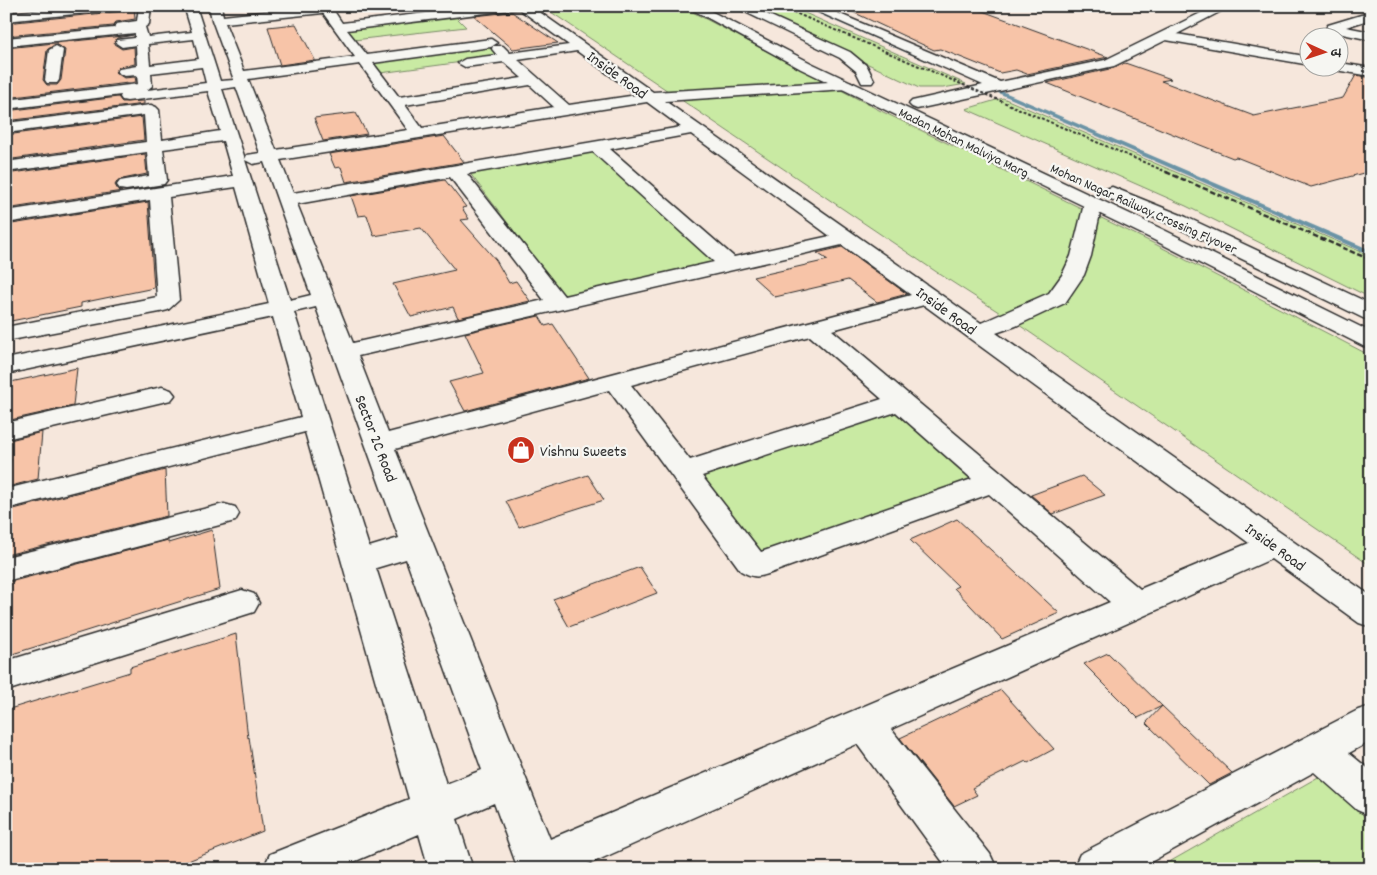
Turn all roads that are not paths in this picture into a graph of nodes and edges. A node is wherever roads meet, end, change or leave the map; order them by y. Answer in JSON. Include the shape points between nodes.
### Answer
{"nodes":[{"id":1,"x":12,"y":6,"type":"edge"},
{"id":2,"x":124,"y":6,"type":"edge"},
{"id":3,"x":190,"y":6,"type":"edge"},
{"id":4,"x":347,"y":6,"type":"edge"},
{"id":5,"x":516,"y":6,"type":"edge"},
{"id":6,"x":523,"y":6,"type":"edge"},
{"id":7,"x":716,"y":6,"type":"edge"},
{"id":8,"x":739,"y":6,"type":"edge"},
{"id":9,"x":811,"y":6,"type":"edge"},
{"id":10,"x":1225,"y":6,"type":"edge"},
{"id":11,"x":6,"y":7,"type":"edge"},
{"id":12,"x":158,"y":7,"type":"edge"},
{"id":13,"x":325,"y":8,"type":"junction"},
{"id":14,"x":687,"y":8,"type":"edge"},
{"id":15,"x":144,"y":9,"type":"edge"},
{"id":16,"x":457,"y":13,"type":"junction"},
{"id":17,"x":1371,"y":15,"type":"edge"},
{"id":18,"x":6,"y":18,"type":"edge"},
{"id":19,"x":211,"y":20,"type":"edge"},
{"id":20,"x":339,"y":26,"type":"junction"},
{"id":21,"x":6,"y":27,"type":"edge"},
{"id":22,"x":1164,"y":36,"type":"junction"},
{"id":23,"x":1371,"y":36,"type":"edge"},
{"id":24,"x":6,"y":38,"type":"edge"},
{"id":25,"x":141,"y":41,"type":"junction"},
{"id":26,"x":6,"y":42,"type":"edge"},
{"id":27,"x":491,"y":43,"type":"junction"},
{"id":28,"x":580,"y":47,"type":"junction"},
{"id":29,"x":56,"y":50,"type":"junction"},
{"id":30,"x":26,"y":53,"type":"dead end"},
{"id":31,"x":507,"y":58,"type":"junction"},
{"id":32,"x":1300,"y":59,"type":"edge"},
{"id":33,"x":364,"y":60,"type":"junction"},
{"id":34,"x":451,"y":65,"type":"dead end"},
{"id":35,"x":1350,"y":68,"type":"edge"},
{"id":36,"x":143,"y":69,"type":"junction"},
{"id":37,"x":1371,"y":72,"type":"edge"},
{"id":38,"x":394,"y":73,"type":"dead end"},
{"id":39,"x":106,"y":74,"type":"dead end"},
{"id":40,"x":211,"y":74,"type":"junction"},
{"id":41,"x":376,"y":76,"type":"junction"},
{"id":42,"x":70,"y":78,"type":"dead end"},
{"id":43,"x":241,"y":79,"type":"junction"},
{"id":44,"x":533,"y":80,"type":"junction"},
{"id":45,"x":867,"y":80,"type":"junction"},
{"id":46,"x":840,"y":82,"type":"junction"},
{"id":47,"x":998,"y":87,"type":"junction"},
{"id":48,"x":650,"y":97,"type":"junction"},
{"id":49,"x":395,"y":102,"type":"junction"},
{"id":50,"x":916,"y":104,"type":"junction"},
{"id":51,"x":6,"y":105,"type":"edge"},
{"id":52,"x":566,"y":110,"type":"junction"},
{"id":53,"x":6,"y":112,"type":"edge"},
{"id":54,"x":6,"y":128,"type":"edge"},
{"id":55,"x":695,"y":129,"type":"junction"},
{"id":56,"x":418,"y":133,"type":"junction"},
{"id":57,"x":229,"y":134,"type":"junction"},
{"id":58,"x":155,"y":145,"type":"junction"},
{"id":59,"x":597,"y":146,"type":"junction"},
{"id":60,"x":270,"y":156,"type":"junction"},
{"id":61,"x":6,"y":167,"type":"edge"},
{"id":62,"x":240,"y":170,"type":"junction"},
{"id":63,"x":456,"y":170,"type":"junction"},
{"id":64,"x":1090,"y":190,"type":"junction"},
{"id":65,"x":159,"y":193,"type":"junction"},
{"id":66,"x":287,"y":200,"type":"junction"},
{"id":67,"x":6,"y":204,"type":"edge"},
{"id":68,"x":6,"y":217,"type":"edge"},
{"id":69,"x":847,"y":238,"type":"junction"},
{"id":70,"x":730,"y":265,"type":"junction"},
{"id":71,"x":929,"y":297,"type":"junction"},
{"id":72,"x":324,"y":299,"type":"junction"},
{"id":73,"x":559,"y":304,"type":"junction"},
{"id":74,"x":281,"y":308,"type":"junction"},
{"id":75,"x":1371,"y":313,"type":"edge"},
{"id":76,"x":815,"y":328,"type":"junction"},
{"id":77,"x":977,"y":332,"type":"junction"},
{"id":78,"x":6,"y":334,"type":"edge"},
{"id":79,"x":1371,"y":341,"type":"edge"},
{"id":80,"x":344,"y":352,"type":"junction"},
{"id":81,"x":6,"y":367,"type":"edge"},
{"id":82,"x":615,"y":381,"type":"junction"},
{"id":83,"x":162,"y":395,"type":"dead end"},
{"id":84,"x":900,"y":402,"type":"junction"},
{"id":85,"x":316,"y":421,"type":"junction"},
{"id":86,"x":6,"y":431,"type":"edge"},
{"id":87,"x":379,"y":444,"type":"junction"},
{"id":88,"x":683,"y":472,"type":"junction"},
{"id":89,"x":993,"y":482,"type":"junction"},
{"id":90,"x":6,"y":498,"type":"edge"},
{"id":91,"x":224,"y":514,"type":"dead end"},
{"id":92,"x":417,"y":544,"type":"junction"},
{"id":93,"x":1274,"y":545,"type":"junction"},
{"id":94,"x":358,"y":562,"type":"junction"},
{"id":95,"x":6,"y":569,"type":"edge"},
{"id":96,"x":242,"y":603,"type":"dead end"},
{"id":97,"x":1136,"y":605,"type":"junction"},
{"id":98,"x":1371,"y":614,"type":"edge"},
{"id":99,"x":6,"y":676,"type":"edge"},
{"id":100,"x":1371,"y":722,"type":"edge"},
{"id":101,"x":864,"y":723,"type":"junction"},
{"id":102,"x":1318,"y":751,"type":"junction"},
{"id":103,"x":506,"y":779,"type":"junction"},
{"id":104,"x":1371,"y":797,"type":"edge"},
{"id":105,"x":433,"y":810,"type":"junction"},
{"id":106,"x":539,"y":867,"type":"edge"},
{"id":107,"x":285,"y":869,"type":"edge"},
{"id":108,"x":451,"y":869,"type":"edge"},
{"id":109,"x":975,"y":869,"type":"edge"},
{"id":110,"x":1095,"y":869,"type":"edge"}],
"edges":[{"from":1,"to":11,"type":"street"},
{"from":2,"to":18,"type":"street"},
{"from":3,"to":19,"type":"street","name":"Sector 2C Road"},
{"from":4,"to":13,"type":"street"},
{"from":5,"to":16,"type":"street"},
{"from":6,"to":28,"type":"street","name":"Inside Road"},
{"from":7,"to":45,"type":"street","name":"Madan Mohan Malviya Marg"},
{"from":8,"to":45,"type":"street","via":[[845,55],[862,69]]},
{"from":9,"to":47,"type":"street"},
{"from":10,"to":22,"type":"street"},
{"from":12,"to":15,"type":"street"},
{"from":13,"to":19,"type":"street"},
{"from":13,"to":20,"type":"street"},
{"from":14,"to":46,"type":"street","name":"Madan Mohan Malviya Marg"},
{"from":14,"to":46,"type":"street","via":[[789,68]]},
{"from":15,"to":21,"type":"street"},
{"from":15,"to":24,"type":"street","via":[[144,24]]},
{"from":16,"to":20,"type":"street"},
{"from":16,"to":27,"type":"street"},
{"from":17,"to":23,"type":"street","via":[[1332,28]]},
{"from":19,"to":25,"type":"street"},
{"from":19,"to":40,"type":"street","name":"Sector 2C Road"},
{"from":19,"to":43,"type":"street","name":"Sector 2C Road"},
{"from":20,"to":33,"type":"street"},
{"from":22,"to":32,"type":"street"},
{"from":22,"to":47,"type":"street","via":[[1110,63]]},
{"from":25,"to":26,"type":"street","via":[[141,30],[133,29]]},
{"from":25,"to":29,"type":"street"},
{"from":25,"to":36,"type":"street"},
{"from":27,"to":31,"type":"street"},
{"from":27,"to":33,"type":"street"},
{"from":28,"to":31,"type":"street"},
{"from":28,"to":48,"type":"street","name":"Inside Road"},
{"from":29,"to":30,"type":"street"},
{"from":29,"to":42,"type":"street","via":[[47,81]]},
{"from":31,"to":34,"type":"street"},
{"from":31,"to":44,"type":"street"},
{"from":33,"to":41,"type":"street"},
{"from":33,"to":43,"type":"street"},
{"from":35,"to":37,"type":"street"},
{"from":36,"to":39,"type":"street"},
{"from":36,"to":40,"type":"street"},
{"from":36,"to":51,"type":"street","via":[[144,88]]},
{"from":38,"to":41,"type":"street"},
{"from":40,"to":43,"type":"street"},
{"from":40,"to":53,"type":"street"},
{"from":40,"to":57,"type":"street","name":"Sector 2C Road"},
{"from":41,"to":49,"type":"street"},
{"from":43,"to":60,"type":"street","name":"Sector 2C Road"},
{"from":44,"to":49,"type":"street"},
{"from":44,"to":52,"type":"street"},
{"from":45,"to":50,"type":"street","name":"Madan Mohan Malviya Marg"},
{"from":46,"to":48,"type":"street"},
{"from":46,"to":64,"type":"street","name":"Madan Mohan Malviya Marg"},
{"from":47,"to":50,"type":"street"},
{"from":48,"to":52,"type":"street"},
{"from":48,"to":55,"type":"street","name":"Inside Road"},
{"from":49,"to":56,"type":"street"},
{"from":50,"to":64,"type":"street","name":"Mohan Nagar Railway Crossing Flyover"},
{"from":52,"to":56,"type":"street"},
{"from":54,"to":58,"type":"street","via":[[148,109],[151,110]]},
{"from":55,"to":59,"type":"street"},
{"from":55,"to":69,"type":"street","name":"Inside Road"},
{"from":56,"to":60,"type":"street"},
{"from":57,"to":58,"type":"street"},
{"from":57,"to":62,"type":"street","name":"Sector 2C Road"},
{"from":58,"to":61,"type":"street"},
{"from":58,"to":67,"type":"street","via":[[158,180]]},
{"from":59,"to":63,"type":"street"},
{"from":59,"to":70,"type":"street"},
{"from":60,"to":62,"type":"street"},
{"from":60,"to":66,"type":"street","name":"Sector 2C Road"},
{"from":62,"to":65,"type":"street"},
{"from":62,"to":74,"type":"street","name":"Sector 2C Road"},
{"from":63,"to":66,"type":"street"},
{"from":63,"to":73,"type":"street"},
{"from":64,"to":75,"type":"street","name":"Mohan Nagar Railway Crossing Flyover","via":[[1179,221]]},
{"from":64,"to":77,"type":"street","via":[[1076,268],[1057,298]]},
{"from":64,"to":79,"type":"street","name":"Mohan Nagar Railway Crossing Flyover"},
{"from":65,"to":68,"type":"street"},
{"from":65,"to":78,"type":"street","via":[[166,303]]},
{"from":66,"to":72,"type":"street","name":"Sector 2C Road"},
{"from":69,"to":70,"type":"street"},
{"from":69,"to":71,"type":"street","name":"Inside Road"},
{"from":70,"to":73,"type":"street"},
{"from":71,"to":76,"type":"street"},
{"from":71,"to":77,"type":"street","name":"Inside Road"},
{"from":72,"to":74,"type":"street"},
{"from":72,"to":80,"type":"street","name":"Sector 2C Road"},
{"from":73,"to":80,"type":"street"},
{"from":74,"to":81,"type":"street"},
{"from":74,"to":85,"type":"street","name":"Sector 2C Road"},
{"from":76,"to":82,"type":"street"},
{"from":76,"to":84,"type":"street"},
{"from":77,"to":93,"type":"street","name":"Inside Road"},
{"from":80,"to":87,"type":"street","name":"Sector 2C Road"},
{"from":82,"to":87,"type":"street"},
{"from":82,"to":88,"type":"street"},
{"from":83,"to":86,"type":"street"},
{"from":84,"to":88,"type":"street"},
{"from":84,"to":89,"type":"street"},
{"from":85,"to":90,"type":"street"},
{"from":85,"to":94,"type":"street","name":"Sector 2C Road"},
{"from":87,"to":92,"type":"street","name":"Sector 2C Road"},
{"from":88,"to":89,"type":"street","via":[[757,566]]},
{"from":89,"to":97,"type":"street"},
{"from":91,"to":95,"type":"street"},
{"from":92,"to":94,"type":"street"},
{"from":92,"to":103,"type":"street","name":"Sector 2C Road"},
{"from":93,"to":97,"type":"street"},
{"from":93,"to":98,"type":"street","name":"Inside Road"},
{"from":94,"to":105,"type":"street","name":"Sector 2C Road"},
{"from":96,"to":99,"type":"street"},
{"from":97,"to":101,"type":"street"},
{"from":100,"to":102,"type":"street"},
{"from":101,"to":106,"type":"street"},
{"from":101,"to":109,"type":"street"},
{"from":102,"to":104,"type":"street"},
{"from":102,"to":110,"type":"street"},
{"from":103,"to":105,"type":"street"},
{"from":103,"to":106,"type":"street","name":"Sector 2C Road"},
{"from":105,"to":107,"type":"street"},
{"from":105,"to":108,"type":"street","name":"Sector 2C Road"}]}
